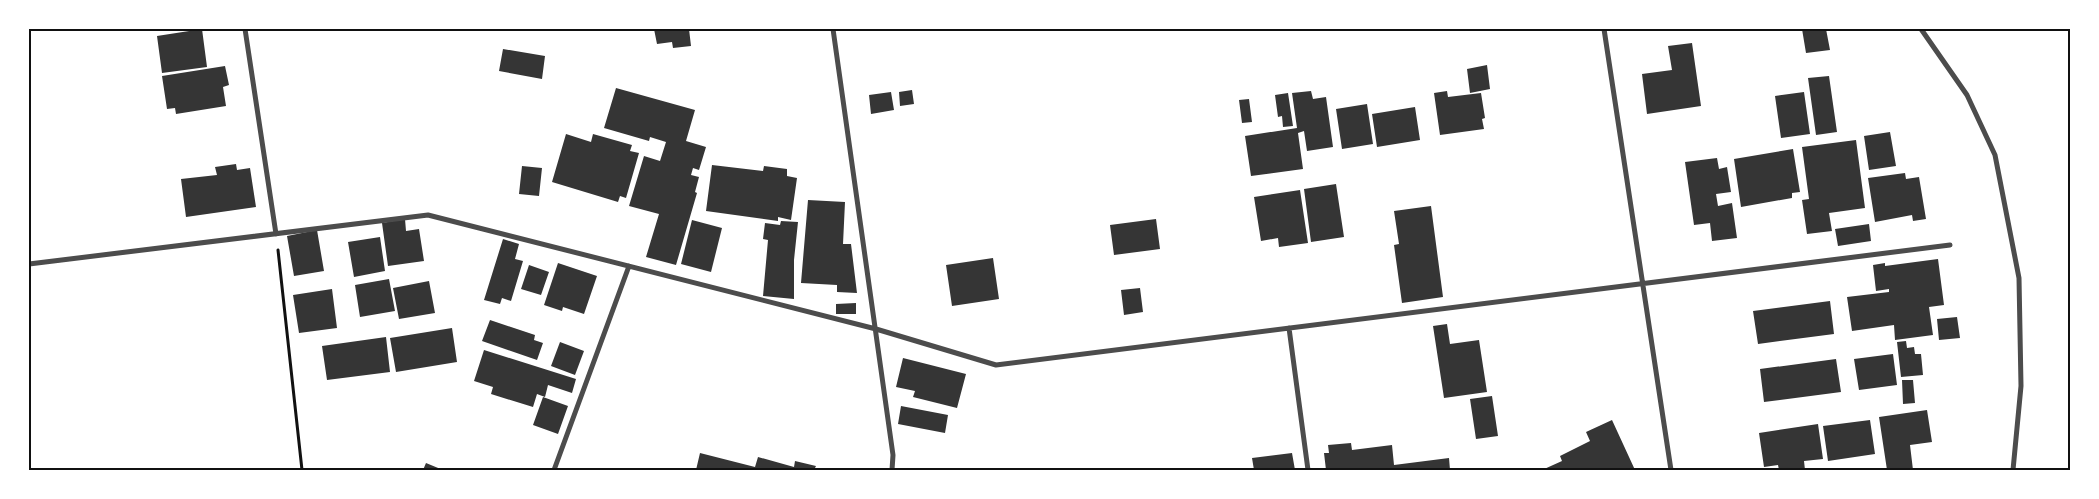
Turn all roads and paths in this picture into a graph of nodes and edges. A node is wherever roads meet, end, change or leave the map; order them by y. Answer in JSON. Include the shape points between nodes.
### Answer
{"nodes":[{"id":1,"x":245,"y":29,"type":"edge"},
{"id":2,"x":833,"y":29,"type":"edge"},
{"id":3,"x":1604,"y":29,"type":"edge"},
{"id":4,"x":1922,"y":29,"type":"edge"},
{"id":5,"x":276,"y":234,"type":"junction"},
{"id":6,"x":1950,"y":245,"type":"dead end"},
{"id":7,"x":29,"y":264,"type":"edge"},
{"id":8,"x":628,"y":266,"type":"junction"},
{"id":9,"x":1642,"y":284,"type":"junction"},
{"id":10,"x":1289,"y":328,"type":"junction"},
{"id":11,"x":876,"y":330,"type":"junction"},
{"id":12,"x":302,"y":470,"type":"edge"},
{"id":13,"x":554,"y":470,"type":"edge"},
{"id":14,"x":892,"y":470,"type":"edge"},
{"id":15,"x":1308,"y":470,"type":"edge"},
{"id":16,"x":1671,"y":470,"type":"edge"},
{"id":17,"x":2013,"y":470,"type":"edge"}],
"edges":[{"from":1,"to":5,"type":"street"},
{"from":2,"to":11,"type":"street"},
{"from":3,"to":9,"type":"street"},
{"from":4,"to":17,"type":"street","via":[[1967,95],[1996,155],[2019,278],[2021,386]]},
{"from":5,"to":7,"type":"street"},
{"from":5,"to":8,"type":"street","via":[[428,215]]},
{"from":5,"to":12,"type":"path"},
{"from":6,"to":9,"type":"street"},
{"from":8,"to":11,"type":"street"},
{"from":8,"to":13,"type":"street"},
{"from":9,"to":10,"type":"street"},
{"from":9,"to":16,"type":"street"},
{"from":10,"to":11,"type":"street","via":[[996,365]]},
{"from":10,"to":15,"type":"street"},
{"from":11,"to":14,"type":"street","via":[[893,455]]}]}
